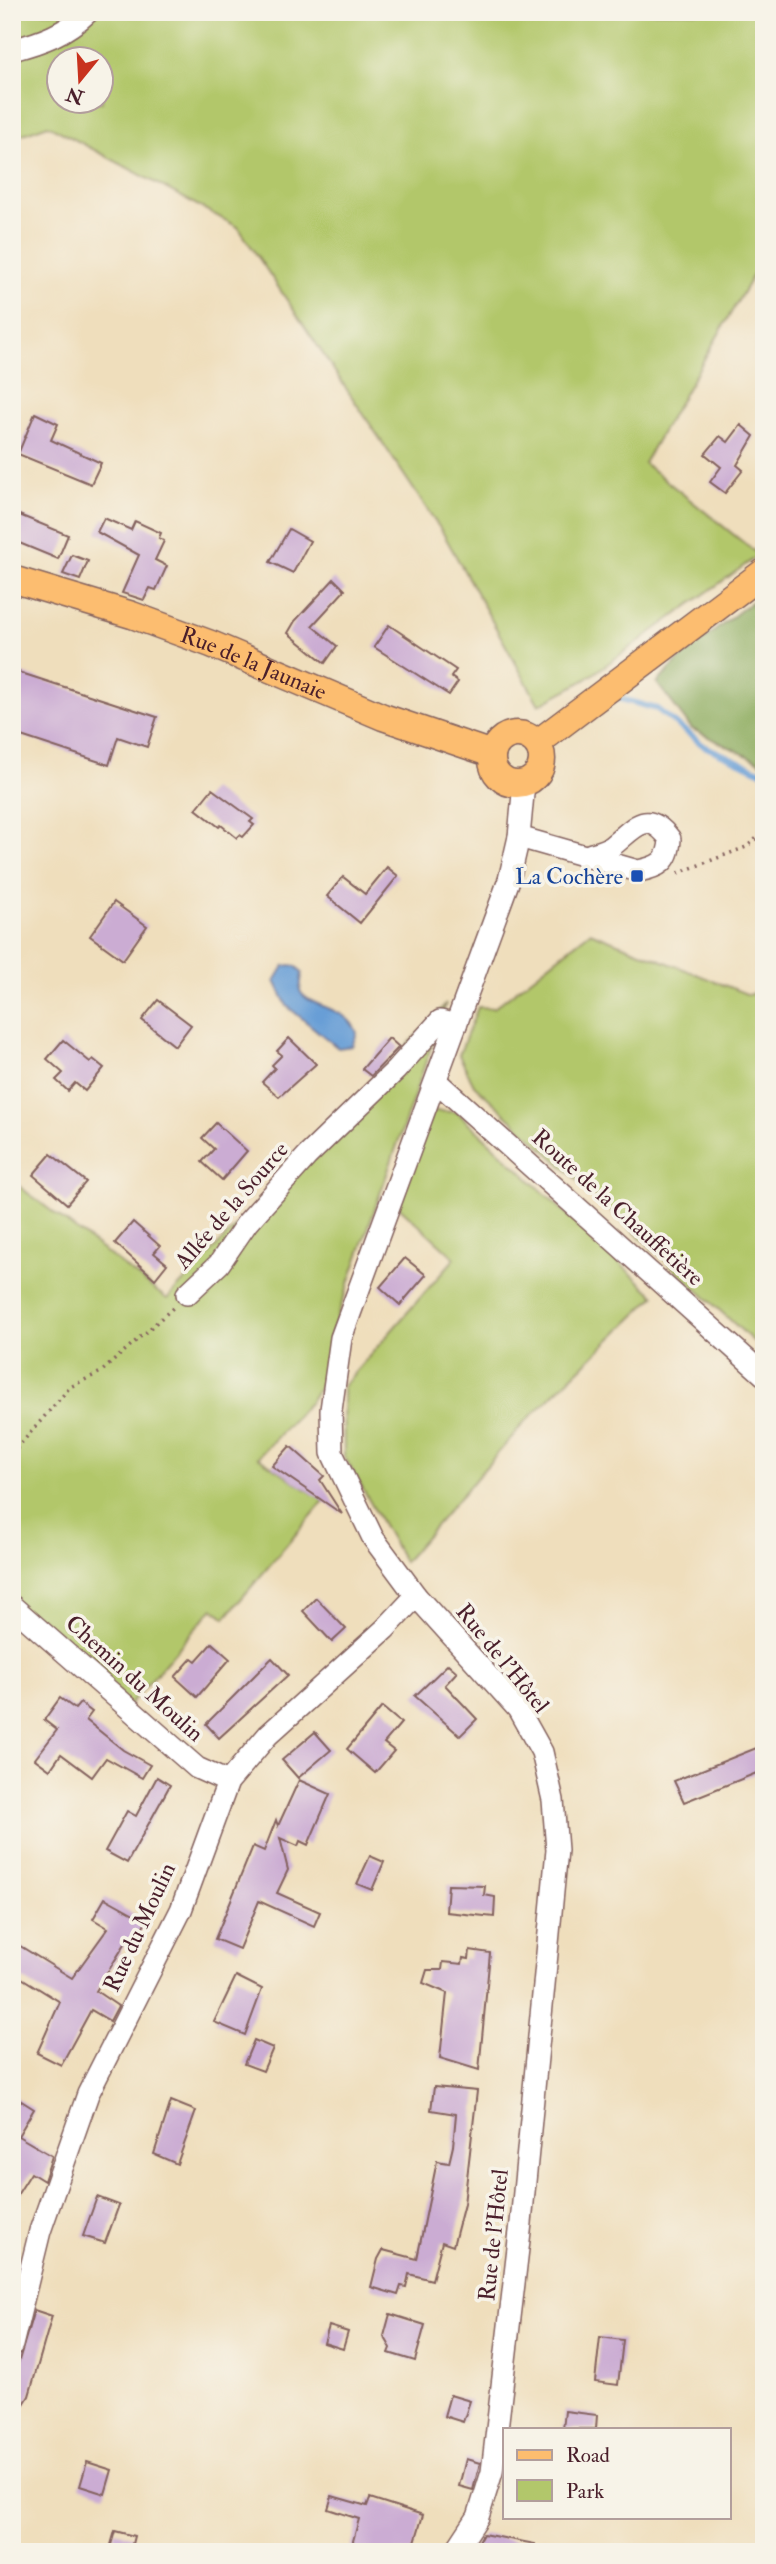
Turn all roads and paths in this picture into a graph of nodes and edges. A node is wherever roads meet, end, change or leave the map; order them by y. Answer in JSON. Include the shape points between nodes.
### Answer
{"nodes":[{"id":1,"x":88,"y":12,"type":"edge"},
{"id":2,"x":12,"y":50,"type":"edge"},
{"id":3,"x":764,"y":572,"type":"edge"},
{"id":4,"x":12,"y":579,"type":"edge"},
{"id":5,"x":537,"y":743,"type":"junction"},
{"id":6,"x":492,"y":754,"type":"junction"},
{"id":7,"x":524,"y":783,"type":"junction"},
{"id":8,"x":764,"y":832,"type":"edge"},
{"id":9,"x":519,"y":837,"type":"junction"},
{"id":10,"x":586,"y":856,"type":"junction"},
{"id":11,"x":638,"y":871,"type":"junction"},
{"id":12,"x":456,"y":1025,"type":"junction"},
{"id":13,"x":436,"y":1081,"type":"junction"},
{"id":14,"x":187,"y":1294,"type":"joint"},
{"id":15,"x":764,"y":1375,"type":"edge"},
{"id":16,"x":12,"y":1454,"type":"edge"},
{"id":17,"x":416,"y":1595,"type":"junction"},
{"id":18,"x":12,"y":1606,"type":"edge"},
{"id":19,"x":228,"y":1782,"type":"junction"},
{"id":20,"x":12,"y":2345,"type":"edge"},
{"id":21,"x":456,"y":2552,"type":"edge"}],
"edges":[{"from":1,"to":2,"type":"street","via":[[48,41]]},
{"from":3,"to":5,"type":"main road"},
{"from":4,"to":6,"type":"main road","name":"Rue de la Jaunaie","via":[[198,639],[383,717]]},
{"from":5,"to":6,"type":"main road","via":[[528,736],[505,736]]},
{"from":5,"to":7,"type":"main road","via":[[541,767]]},
{"from":6,"to":7,"type":"main road","via":[[499,777]]},
{"from":7,"to":9,"type":"street","name":"Rue de l'Hôtel"},
{"from":8,"to":11,"type":"path","via":[[746,846],[691,870],[665,876]]},
{"from":9,"to":10,"type":"street"},
{"from":9,"to":12,"type":"street","name":"Rue de l'Hôtel","via":[[509,880]]},
{"from":10,"to":11,"type":"street"},
{"from":10,"to":11,"type":"street","via":[[611,847],[636,825],[657,824],[670,839],[669,851],[657,867]]},
{"from":12,"to":13,"type":"street","name":"Rue de l'Hôtel"},
{"from":12,"to":14,"type":"street","name":"Allée de la Source","via":[[440,1021],[307,1156],[247,1223],[219,1264]]},
{"from":13,"to":15,"type":"street","name":"Route de la Chauffetière"},
{"from":13,"to":17,"type":"street","name":"Rue de l'Hôtel","via":[[341,1338],[331,1410],[332,1453],[355,1506]]},
{"from":14,"to":16,"type":"path","name":"Allée de la Source","via":[[101,1371],[70,1387]]},
{"from":17,"to":19,"type":"street","name":"Rue du Moulin","via":[[268,1735]]},
{"from":17,"to":21,"type":"street","name":"Rue de l'Hôtel","via":[[518,1709],[542,1752],[553,1800],[557,1850],[522,2223],[492,2472],[478,2517]]},
{"from":18,"to":19,"type":"street","name":"Chemin du Moulin","via":[[197,1768]]},
{"from":19,"to":20,"type":"street","name":"Rue du Moulin","via":[[181,1910],[88,2094],[40,2231]]}]}
